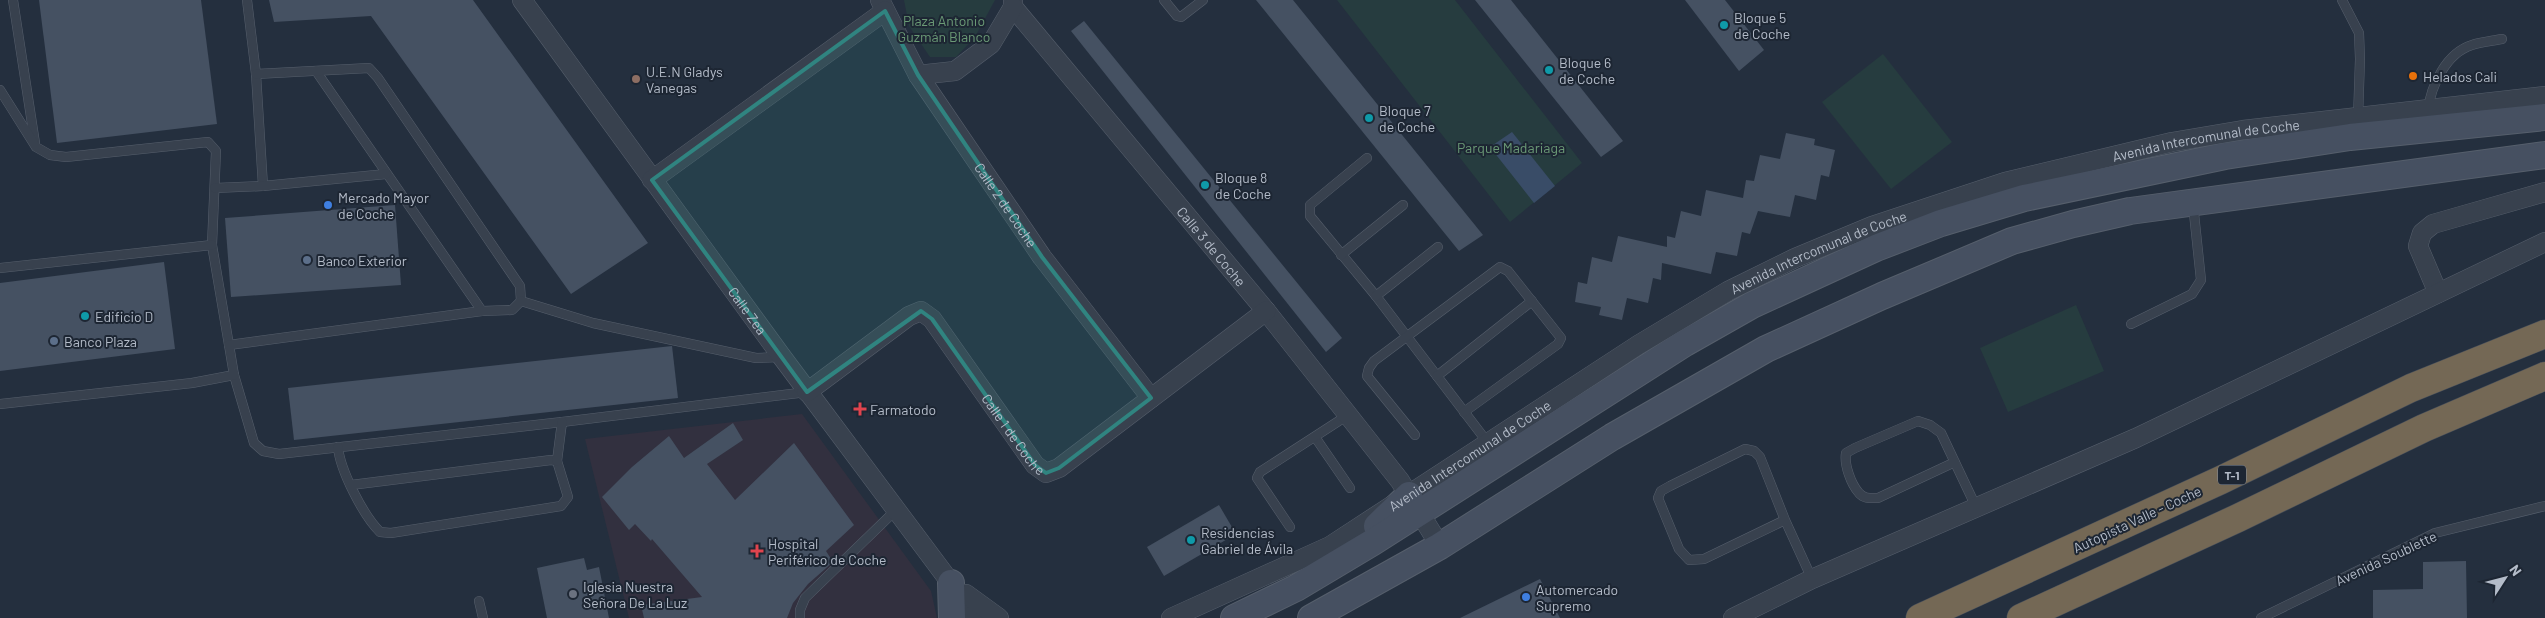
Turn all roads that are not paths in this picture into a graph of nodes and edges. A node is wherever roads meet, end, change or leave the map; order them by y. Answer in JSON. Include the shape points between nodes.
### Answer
{"nodes":[{"id":1,"x":13,"y":0,"type":"edge"},
{"id":2,"x":247,"y":0,"type":"edge"},
{"id":3,"x":522,"y":0,"type":"edge"},
{"id":4,"x":1164,"y":0,"type":"edge"},
{"id":5,"x":1203,"y":0,"type":"edge"},
{"id":6,"x":2342,"y":0,"type":"edge"},
{"id":7,"x":1013,"y":3,"type":"edge"},
{"id":8,"x":882,"y":6,"type":"edge"},
{"id":9,"x":2502,"y":39,"type":"dead end"},
{"id":10,"x":316,"y":71,"type":"junction"},
{"id":11,"x":256,"y":74,"type":"junction"},
{"id":12,"x":918,"y":75,"type":"junction"},
{"id":13,"x":0,"y":90,"type":"edge"},
{"id":14,"x":2545,"y":96,"type":"edge"},
{"id":15,"x":2428,"y":110,"type":"junction"},
{"id":16,"x":2545,"y":117,"type":"edge"},
{"id":17,"x":2358,"y":119,"type":"junction"},
{"id":18,"x":36,"y":146,"type":"junction"},
{"id":19,"x":2545,"y":155,"type":"edge"},
{"id":20,"x":1367,"y":158,"type":"dead end"},
{"id":21,"x":386,"y":174,"type":"junction"},
{"id":22,"x":652,"y":180,"type":"junction"},
{"id":23,"x":263,"y":186,"type":"junction"},
{"id":24,"x":215,"y":188,"type":"junction"},
{"id":25,"x":2545,"y":192,"type":"edge"},
{"id":26,"x":2192,"y":201,"type":"junction"},
{"id":27,"x":1403,"y":205,"type":"dead end"},
{"id":28,"x":2545,"y":242,"type":"edge"},
{"id":29,"x":212,"y":245,"type":"junction"},
{"id":30,"x":1438,"y":247,"type":"dead end"},
{"id":31,"x":1341,"y":255,"type":"junction"},
{"id":32,"x":0,"y":268,"type":"edge"},
{"id":33,"x":2438,"y":293,"type":"junction"},
{"id":34,"x":1376,"y":296,"type":"junction"},
{"id":35,"x":521,"y":301,"type":"junction"},
{"id":36,"x":1532,"y":301,"type":"junction"},
{"id":37,"x":482,"y":311,"type":"junction"},
{"id":38,"x":1266,"y":311,"type":"junction"},
{"id":39,"x":2130,"y":324,"type":"dead end"},
{"id":40,"x":2545,"y":334,"type":"edge"},
{"id":41,"x":1407,"y":338,"type":"junction"},
{"id":42,"x":229,"y":345,"type":"junction"},
{"id":43,"x":782,"y":357,"type":"junction"},
{"id":44,"x":234,"y":375,"type":"junction"},
{"id":45,"x":1437,"y":376,"type":"junction"},
{"id":46,"x":2545,"y":376,"type":"edge"},
{"id":47,"x":807,"y":392,"type":"junction"},
{"id":48,"x":1151,"y":398,"type":"junction"},
{"id":49,"x":0,"y":404,"type":"edge"},
{"id":50,"x":1464,"y":412,"type":"junction"},
{"id":51,"x":1348,"y":415,"type":"junction"},
{"id":52,"x":562,"y":422,"type":"junction"},
{"id":53,"x":1415,"y":435,"type":"dead end"},
{"id":54,"x":1316,"y":437,"type":"junction"},
{"id":55,"x":1488,"y":443,"type":"junction"},
{"id":56,"x":338,"y":447,"type":"junction"},
{"id":57,"x":557,"y":461,"type":"junction"},
{"id":58,"x":1955,"y":462,"type":"junction"},
{"id":59,"x":351,"y":485,"type":"junction"},
{"id":60,"x":1350,"y":488,"type":"dead end"},
{"id":61,"x":1414,"y":504,"type":"junction"},
{"id":62,"x":2545,"y":506,"type":"edge"},
{"id":63,"x":1977,"y":509,"type":"junction"},
{"id":64,"x":896,"y":510,"type":"junction"},
{"id":65,"x":1784,"y":520,"type":"junction"},
{"id":66,"x":1290,"y":527,"type":"dead end"},
{"id":67,"x":1440,"y":546,"type":"junction"},
{"id":68,"x":1335,"y":553,"type":"junction"},
{"id":69,"x":1812,"y":579,"type":"junction"},
{"id":70,"x":951,"y":584,"type":"junction"},
{"id":71,"x":479,"y":601,"type":"dead end"},
{"id":72,"x":483,"y":618,"type":"edge"},
{"id":73,"x":800,"y":618,"type":"edge"},
{"id":74,"x":952,"y":618,"type":"edge"},
{"id":75,"x":977,"y":618,"type":"edge"},
{"id":76,"x":1000,"y":618,"type":"edge"},
{"id":77,"x":1172,"y":618,"type":"edge"},
{"id":78,"x":1234,"y":618,"type":"edge"},
{"id":79,"x":1311,"y":618,"type":"edge"},
{"id":80,"x":1733,"y":618,"type":"edge"},
{"id":81,"x":1920,"y":618,"type":"edge"},
{"id":82,"x":2021,"y":618,"type":"edge"},
{"id":83,"x":2261,"y":618,"type":"edge"}],
"edges":[{"from":1,"to":18,"type":"lane"},
{"from":2,"to":11,"type":"lane"},
{"from":3,"to":22,"type":"street","name":"Calle Zea"},
{"from":4,"to":5,"type":"lane","via":[[1181,17]]},
{"from":6,"to":17,"type":"lane","via":[[2359,33]]},
{"from":7,"to":12,"type":"street","via":[[991,44],[955,71]]},
{"from":7,"to":38,"type":"street","name":"Calle 3 de Coche"},
{"from":8,"to":12,"type":"street","name":"Calle 2 de Coche"},
{"from":8,"to":22,"type":"street"},
{"from":9,"to":15,"type":"lane","via":[[2470,45],[2449,61],[2437,77]]},
{"from":10,"to":11,"type":"lane"},
{"from":10,"to":21,"type":"lane"},
{"from":10,"to":35,"type":"lane","via":[[369,68],[378,78],[520,286]]},
{"from":11,"to":23,"type":"lane"},
{"from":12,"to":48,"type":"street","name":"Calle 2 de Coche","via":[[1042,257]]},
{"from":13,"to":18,"type":"lane"},
{"from":14,"to":15,"type":"street","name":"Avenida Intercomunal de Coche"},
{"from":15,"to":17,"type":"street","name":"Avenida Intercomunal de Coche"},
{"from":16,"to":61,"type":"main road","name":"Avenida Intercomunal de Coche","via":[[2350,137],[2225,156],[2024,198],[1941,223],[1876,248],[1752,305]]},
{"from":17,"to":55,"type":"street","name":"Avenida Intercomunal de Coche","via":[[2243,130],[2162,144],[2005,182],[1872,226],[1795,258],[1728,291],[1638,345]]},
{"from":18,"to":24,"type":"lane","via":[[50,154],[66,156],[208,142],[216,151]]},
{"from":19,"to":26,"type":"main road"},
{"from":20,"to":31,"type":"lane","via":[[1310,205],[1310,216]]},
{"from":21,"to":23,"type":"lane"},
{"from":21,"to":37,"type":"lane"},
{"from":22,"to":43,"type":"street","name":"Calle Zea"},
{"from":23,"to":24,"type":"lane"},
{"from":24,"to":29,"type":"lane"},
{"from":25,"to":33,"type":"street","via":[[2433,224],[2422,233],[2418,246]]},
{"from":26,"to":39,"type":"lane","via":[[2201,280],[2198,287],[2192,294]]},
{"from":26,"to":67,"type":"main road","via":[[2130,211],[2012,241],[1775,345],[1612,437]]},
{"from":27,"to":31,"type":"lane"},
{"from":28,"to":33,"type":"street"},
{"from":29,"to":32,"type":"lane"},
{"from":29,"to":42,"type":"lane"},
{"from":30,"to":34,"type":"lane"},
{"from":31,"to":34,"type":"lane"},
{"from":33,"to":63,"type":"street","via":[[2136,438]]},
{"from":34,"to":41,"type":"lane"},
{"from":35,"to":37,"type":"lane","via":[[512,310]]},
{"from":35,"to":43,"type":"lane","via":[[593,323],[756,358]]},
{"from":36,"to":41,"type":"lane","via":[[1508,271],[1500,268]]},
{"from":36,"to":45,"type":"lane"},
{"from":36,"to":50,"type":"lane","via":[[1559,333],[1558,344]]},
{"from":37,"to":42,"type":"lane"},
{"from":38,"to":48,"type":"street","name":"Calle 1 de Coche"},
{"from":38,"to":51,"type":"street","name":"Calle 3 de Coche"},
{"from":40,"to":81,"type":"highway","name":"Autopista Valle - Coche","number":"T-1","via":[[2411,388],[2221,480]]},
{"from":41,"to":45,"type":"lane"},
{"from":41,"to":53,"type":"lane","via":[[1374,361],[1367,376]]},
{"from":42,"to":44,"type":"lane"},
{"from":43,"to":47,"type":"street","name":"Calle Zea"},
{"from":44,"to":49,"type":"lane","via":[[192,383]]},
{"from":44,"to":56,"type":"lane","via":[[254,443],[263,451],[279,454]]},
{"from":45,"to":50,"type":"lane"},
{"from":46,"to":82,"type":"highway","via":[[2424,428]]},
{"from":47,"to":48,"type":"street","name":"Calle 1 de Coche","via":[[909,316],[921,311],[932,319],[1035,465],[1046,473],[1059,468]]},
{"from":47,"to":52,"type":"lane"},
{"from":47,"to":64,"type":"street","name":"Calle Zea"},
{"from":50,"to":55,"type":"lane"},
{"from":51,"to":54,"type":"lane"},
{"from":51,"to":61,"type":"street","name":"Calle 3 de Coche"},
{"from":52,"to":56,"type":"lane"},
{"from":52,"to":57,"type":"lane"},
{"from":54,"to":60,"type":"lane"},
{"from":54,"to":66,"type":"lane","via":[[1260,472],[1257,478]]},
{"from":55,"to":61,"type":"street","name":"Avenida Intercomunal de Coche"},
{"from":56,"to":59,"type":"lane","via":[[339,460]]},
{"from":57,"to":59,"type":"lane"},
{"from":57,"to":59,"type":"lane","via":[[568,497],[561,506],[391,533],[380,532],[374,526]]},
{"from":58,"to":58,"type":"lane","via":[[1941,433],[1918,421],[1846,453],[1844,462],[1859,494],[1867,498],[1878,498]]},
{"from":58,"to":63,"type":"lane"},
{"from":61,"to":67,"type":"street","name":"Calle 3 de Coche"},
{"from":61,"to":68,"type":"main road","name":"Avenida Intercomunal de Coche"},
{"from":61,"to":68,"type":"main road"},
{"from":62,"to":83,"type":"lane","name":"Avenida Soublette","via":[[2435,533]]},
{"from":63,"to":69,"type":"street"},
{"from":64,"to":70,"type":"street","name":"Calle Zea"},
{"from":64,"to":73,"type":"lane","via":[[805,598]]},
{"from":65,"to":65,"type":"lane","via":[[1760,457],[1745,449],[1661,491],[1658,498],[1679,549],[1690,560],[1704,559]]},
{"from":65,"to":69,"type":"lane"},
{"from":67,"to":79,"type":"main road"},
{"from":68,"to":77,"type":"street","name":"Avenida Intercomunal de Coche"},
{"from":68,"to":78,"type":"main road","name":"Avenida Intercomunal de Coche","via":[[1296,588]]},
{"from":69,"to":80,"type":"street"},
{"from":70,"to":74,"type":"main road"},
{"from":70,"to":75,"type":"street","name":"Calle Zea"},
{"from":70,"to":76,"type":"street"},
{"from":71,"to":72,"type":"lane"}]}
